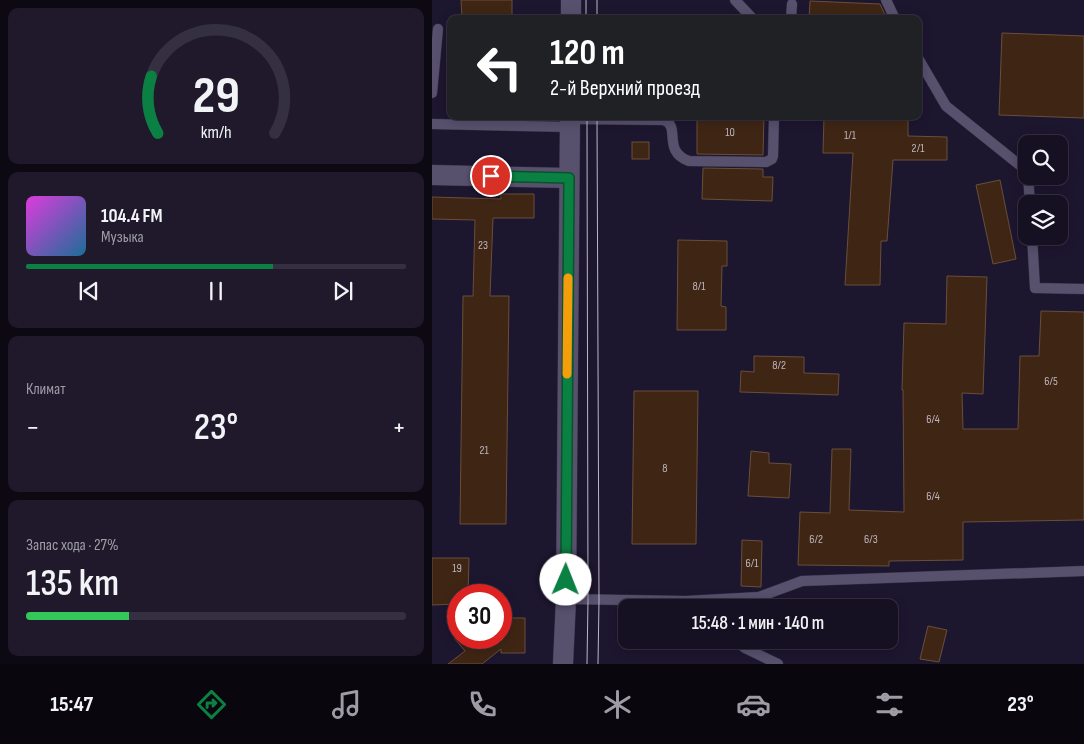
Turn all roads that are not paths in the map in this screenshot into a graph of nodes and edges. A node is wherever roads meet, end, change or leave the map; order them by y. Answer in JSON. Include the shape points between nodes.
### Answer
{"nodes":[{"id":1,"x":571,"y":0,"type":"edge"},
{"id":2,"x":735,"y":0,"type":"edge"},
{"id":3,"x":886,"y":0,"type":"edge"},
{"id":4,"x":792,"y":4,"type":"dead end"},
{"id":5,"x":571,"y":15,"type":"edge"},
{"id":6,"x":749,"y":15,"type":"edge"},
{"id":7,"x":791,"y":15,"type":"edge"},
{"id":8,"x":894,"y":15,"type":"edge"},
{"id":9,"x":438,"y":29,"type":"dead end"},
{"id":10,"x":922,"y":65,"type":"edge"},
{"id":11,"x":432,"y":93,"type":"edge"},
{"id":12,"x":663,"y":120,"type":"edge"},
{"id":13,"x":663,"y":120,"type":"edge"},
{"id":14,"x":774,"y":120,"type":"edge"},
{"id":15,"x":570,"y":121,"type":"edge"},
{"id":16,"x":432,"y":124,"type":"edge"},
{"id":17,"x":1018,"y":164,"type":"edge"},
{"id":18,"x":432,"y":175,"type":"edge"},
{"id":19,"x":569,"y":178,"type":"junction"},
{"id":20,"x":1033,"y":245,"type":"edge"},
{"id":21,"x":1084,"y":288,"type":"edge"},
{"id":22,"x":1084,"y":572,"type":"edge"},
{"id":23,"x":566,"y":599,"type":"junction"},
{"id":24,"x":722,"y":599,"type":"edge"},
{"id":25,"x":618,"y":600,"type":"edge"},
{"id":26,"x":747,"y":649,"type":"edge"},
{"id":27,"x":564,"y":664,"type":"edge"},
{"id":28,"x":778,"y":664,"type":"edge"}],
"edges":[{"from":1,"to":5,"type":"street"},
{"from":2,"to":6,"type":"lane"},
{"from":3,"to":8,"type":"lane"},
{"from":4,"to":7,"type":"lane"},
{"from":9,"to":11,"type":"lane"},
{"from":10,"to":17,"type":"lane","via":[[946,106]]},
{"from":12,"to":14,"type":"lane","via":[[671,125],[674,150],[683,159],[766,162],[773,156]]},
{"from":13,"to":15,"type":"lane"},
{"from":15,"to":16,"type":"lane"},
{"from":15,"to":19,"type":"street"},
{"from":18,"to":19,"type":"street"},
{"from":19,"to":23,"type":"street"},
{"from":20,"to":21,"type":"lane","via":[[1035,288]]},
{"from":22,"to":24,"type":"lane","via":[[802,581],[759,597]]},
{"from":23,"to":25,"type":"lane"},
{"from":23,"to":27,"type":"street"},
{"from":26,"to":28,"type":"lane"}]}
